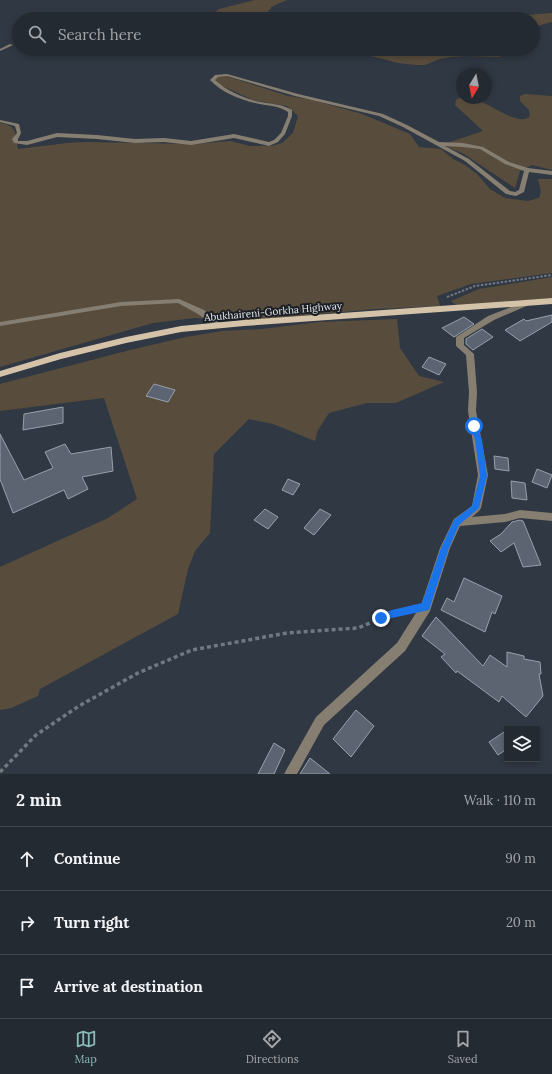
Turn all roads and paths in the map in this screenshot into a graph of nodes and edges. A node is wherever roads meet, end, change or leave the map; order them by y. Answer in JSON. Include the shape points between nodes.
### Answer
{"nodes":[{"id":1,"x":11,"y":45,"type":"dead end"},
{"id":2,"x":0,"y":50,"type":"edge"},
{"id":3,"x":0,"y":121,"type":"edge"},
{"id":4,"x":438,"y":144,"type":"junction"},
{"id":5,"x":527,"y":170,"type":"junction"},
{"id":6,"x":552,"y":173,"type":"edge"},
{"id":7,"x":552,"y":275,"type":"edge"},
{"id":8,"x":552,"y":301,"type":"edge"},
{"id":9,"x":529,"y":302,"type":"junction"},
{"id":10,"x":454,"y":307,"type":"junction"},
{"id":11,"x":0,"y":324,"type":"edge"},
{"id":12,"x":220,"y":326,"type":"junction"},
{"id":13,"x":0,"y":374,"type":"edge"},
{"id":14,"x":552,"y":517,"type":"edge"},
{"id":15,"x":457,"y":522,"type":"junction"},
{"id":16,"x":426,"y":607,"type":"junction"},
{"id":17,"x":0,"y":772,"type":"edge"},
{"id":18,"x":290,"y":774,"type":"edge"}],
"edges":[{"from":1,"to":2,"type":"street"},
{"from":3,"to":4,"type":"street","via":[[17,125],[19,133],[15,139],[19,143],[58,136],[191,142],[234,136],[269,144],[276,141],[283,134],[290,111],[252,101],[217,86],[212,80],[217,76],[227,76],[381,115]]},
{"from":4,"to":5,"type":"street","via":[[481,148],[507,163]]},
{"from":4,"to":5,"type":"street","via":[[467,160],[508,193],[516,194],[522,191]]},
{"from":5,"to":6,"type":"street"},
{"from":7,"to":10,"type":"path","via":[[475,286],[442,299]]},
{"from":8,"to":9,"type":"main road","name":"Abukhaireni-Gorkha Highway"},
{"from":9,"to":10,"type":"main road","name":"Abukhaireni-Gorkha Highway"},
{"from":9,"to":15,"type":"street","via":[[491,318],[460,337],[460,346],[470,354],[472,411],[483,476],[476,508]]},
{"from":10,"to":12,"type":"main road","name":"Abukhaireni-Gorkha Highway"},
{"from":11,"to":12,"type":"street","via":[[121,304],[179,301],[201,312]]},
{"from":12,"to":13,"type":"main road","name":"Abukhaireni-Gorkha Highway","via":[[181,329],[126,340]]},
{"from":14,"to":15,"type":"street","via":[[520,514],[505,518]]},
{"from":15,"to":16,"type":"street","via":[[445,548]]},
{"from":16,"to":17,"type":"path","via":[[392,614],[358,628],[287,633],[192,650],[138,673],[79,706],[36,735]]},
{"from":16,"to":18,"type":"street","via":[[401,647],[320,721]]}]}
